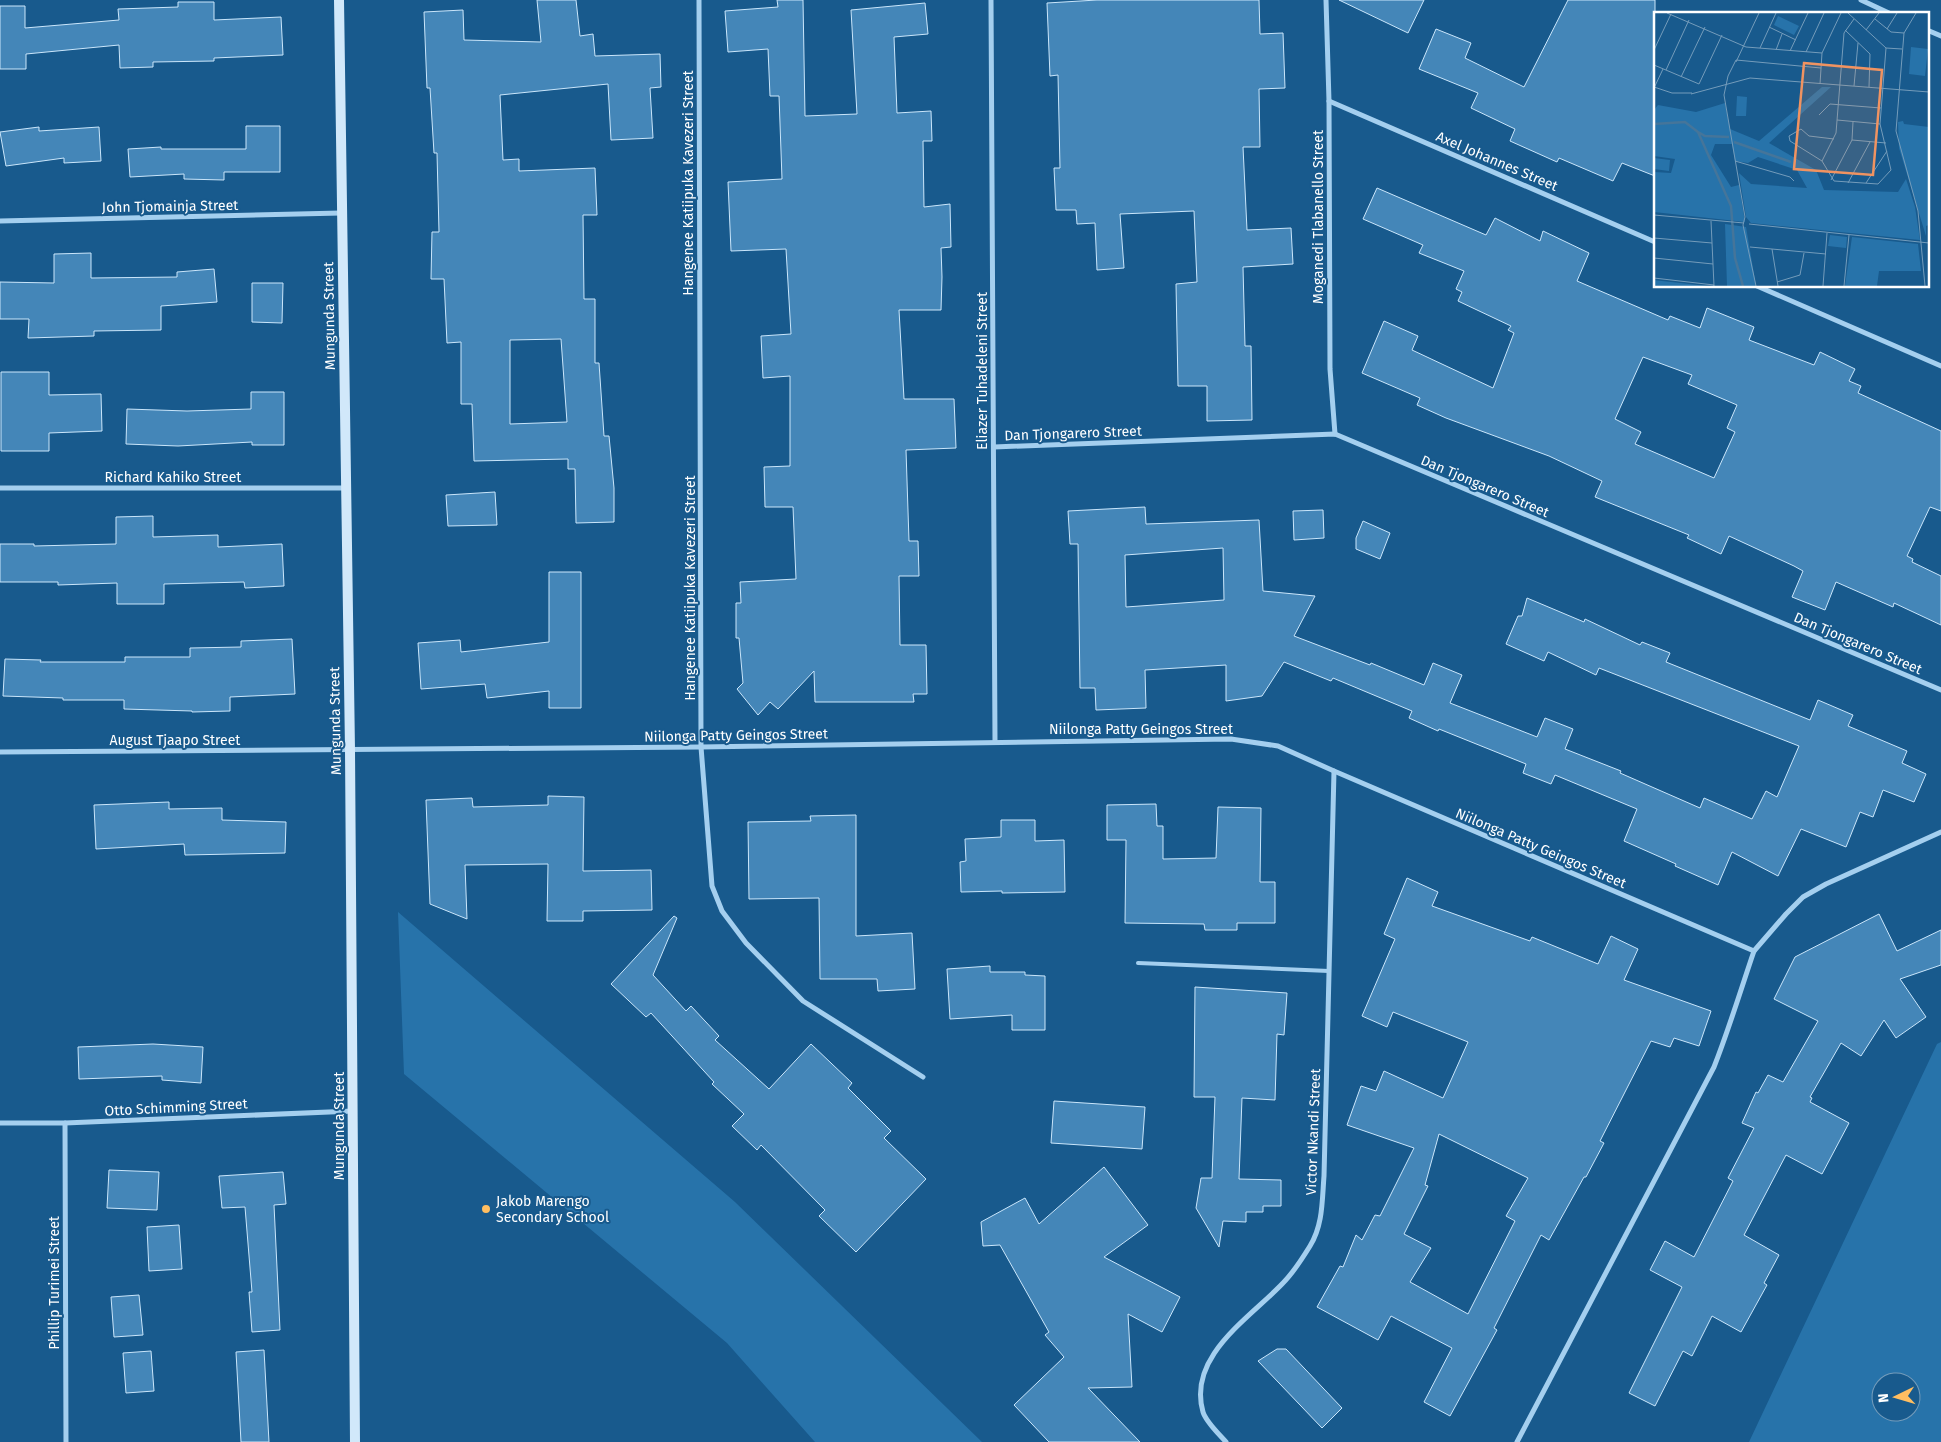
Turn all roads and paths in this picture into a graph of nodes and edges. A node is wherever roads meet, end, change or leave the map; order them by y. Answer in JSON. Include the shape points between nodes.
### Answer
{"nodes":[{"id":1,"x":339,"y":0,"type":"edge"},
{"id":2,"x":699,"y":0,"type":"edge"},
{"id":3,"x":991,"y":0,"type":"edge"},
{"id":4,"x":1326,"y":0,"type":"edge"},
{"id":5,"x":1861,"y":0,"type":"edge"},
{"id":6,"x":1888,"y":12,"type":"edge"},
{"id":7,"x":1928,"y":30,"type":"edge"},
{"id":8,"x":1941,"y":36,"type":"edge"},
{"id":9,"x":1329,"y":100,"type":"junction"},
{"id":10,"x":341,"y":213,"type":"junction"},
{"id":11,"x":0,"y":221,"type":"edge"},
{"id":12,"x":1654,"y":242,"type":"edge"},
{"id":13,"x":1762,"y":288,"type":"edge"},
{"id":14,"x":1941,"y":366,"type":"edge"},
{"id":15,"x":1335,"y":434,"type":"junction"},
{"id":16,"x":994,"y":447,"type":"junction"},
{"id":17,"x":0,"y":488,"type":"edge"},
{"id":18,"x":345,"y":488,"type":"junction"},
{"id":19,"x":1941,"y":690,"type":"edge"},
{"id":20,"x":995,"y":741,"type":"junction"},
{"id":21,"x":701,"y":747,"type":"junction"},
{"id":22,"x":350,"y":750,"type":"junction"},
{"id":23,"x":0,"y":752,"type":"edge"},
{"id":24,"x":1334,"y":772,"type":"junction"},
{"id":25,"x":1941,"y":832,"type":"edge"},
{"id":26,"x":1754,"y":950,"type":"junction"},
{"id":27,"x":1138,"y":963,"type":"dead end"},
{"id":28,"x":1329,"y":971,"type":"junction"},
{"id":29,"x":923,"y":1077,"type":"dead end"},
{"id":30,"x":353,"y":1110,"type":"junction"},
{"id":31,"x":0,"y":1123,"type":"edge"},
{"id":32,"x":65,"y":1123,"type":"junction"},
{"id":33,"x":66,"y":1442,"type":"edge"},
{"id":34,"x":355,"y":1442,"type":"edge"},
{"id":35,"x":1226,"y":1442,"type":"edge"},
{"id":36,"x":1517,"y":1442,"type":"edge"}],
"edges":[{"from":1,"to":10,"type":"street","name":"Mungunda Street"},
{"from":2,"to":21,"type":"street","name":"Hangenee Katiipuka Kavezeri Street"},
{"from":3,"to":16,"type":"street","name":"Eliazer Tuhadeleni Street"},
{"from":4,"to":9,"type":"street","name":"Moganedi Tlabanello Street"},
{"from":5,"to":6,"type":"street"},
{"from":7,"to":8,"type":"street"},
{"from":9,"to":12,"type":"street","name":"Axel Johannes Street"},
{"from":9,"to":15,"type":"street","name":"Moganedi Tlabanello Street","via":[[1330,369]]},
{"from":10,"to":11,"type":"street","name":"John Tjomainja Street"},
{"from":10,"to":18,"type":"street","name":"Mungunda Street"},
{"from":13,"to":14,"type":"street"},
{"from":15,"to":16,"type":"street","name":"Dan Tjongarero Street"},
{"from":15,"to":19,"type":"street","name":"Dan Tjongarero Street"},
{"from":16,"to":20,"type":"street","name":"Eliazer Tuhadeleni Street"},
{"from":17,"to":18,"type":"street","name":"Richard Kahiko Street"},
{"from":18,"to":22,"type":"street","name":"Mungunda Street"},
{"from":20,"to":21,"type":"street","name":"Niilonga Patty Geingos Street"},
{"from":20,"to":24,"type":"street","name":"Niilonga Patty Geingos Street","via":[[1231,739],[1278,746]]},
{"from":21,"to":22,"type":"street","name":"Niilonga Patty Geingos Street"},
{"from":21,"to":29,"type":"street","name":"Hangenee Katiipuka Kavezeri Street","via":[[712,886],[722,911],[746,943],[803,1002]]},
{"from":22,"to":23,"type":"street","name":"August Tjaapo Street"},
{"from":22,"to":30,"type":"street","name":"Mungunda Street"},
{"from":24,"to":26,"type":"street","name":"Niilonga Patty Geingos Street"},
{"from":24,"to":28,"type":"street","name":"Victor Nkandi Street"},
{"from":25,"to":26,"type":"street","via":[[1803,897]]},
{"from":26,"to":36,"type":"street","via":[[1714,1067]]},
{"from":27,"to":28,"type":"lane"},
{"from":28,"to":35,"type":"street","name":"Victor Nkandi Street","via":[[1321,1220],[1310,1246],[1284,1282],[1216,1348],[1203,1373],[1200,1392],[1204,1414]]},
{"from":30,"to":32,"type":"street","name":"Otto Schimming Street"},
{"from":30,"to":34,"type":"street","name":"Mungunda Street"},
{"from":31,"to":32,"type":"street","name":"Otto Schimming Street"},
{"from":32,"to":33,"type":"street","name":"Phillip Turimei Street"}]}
